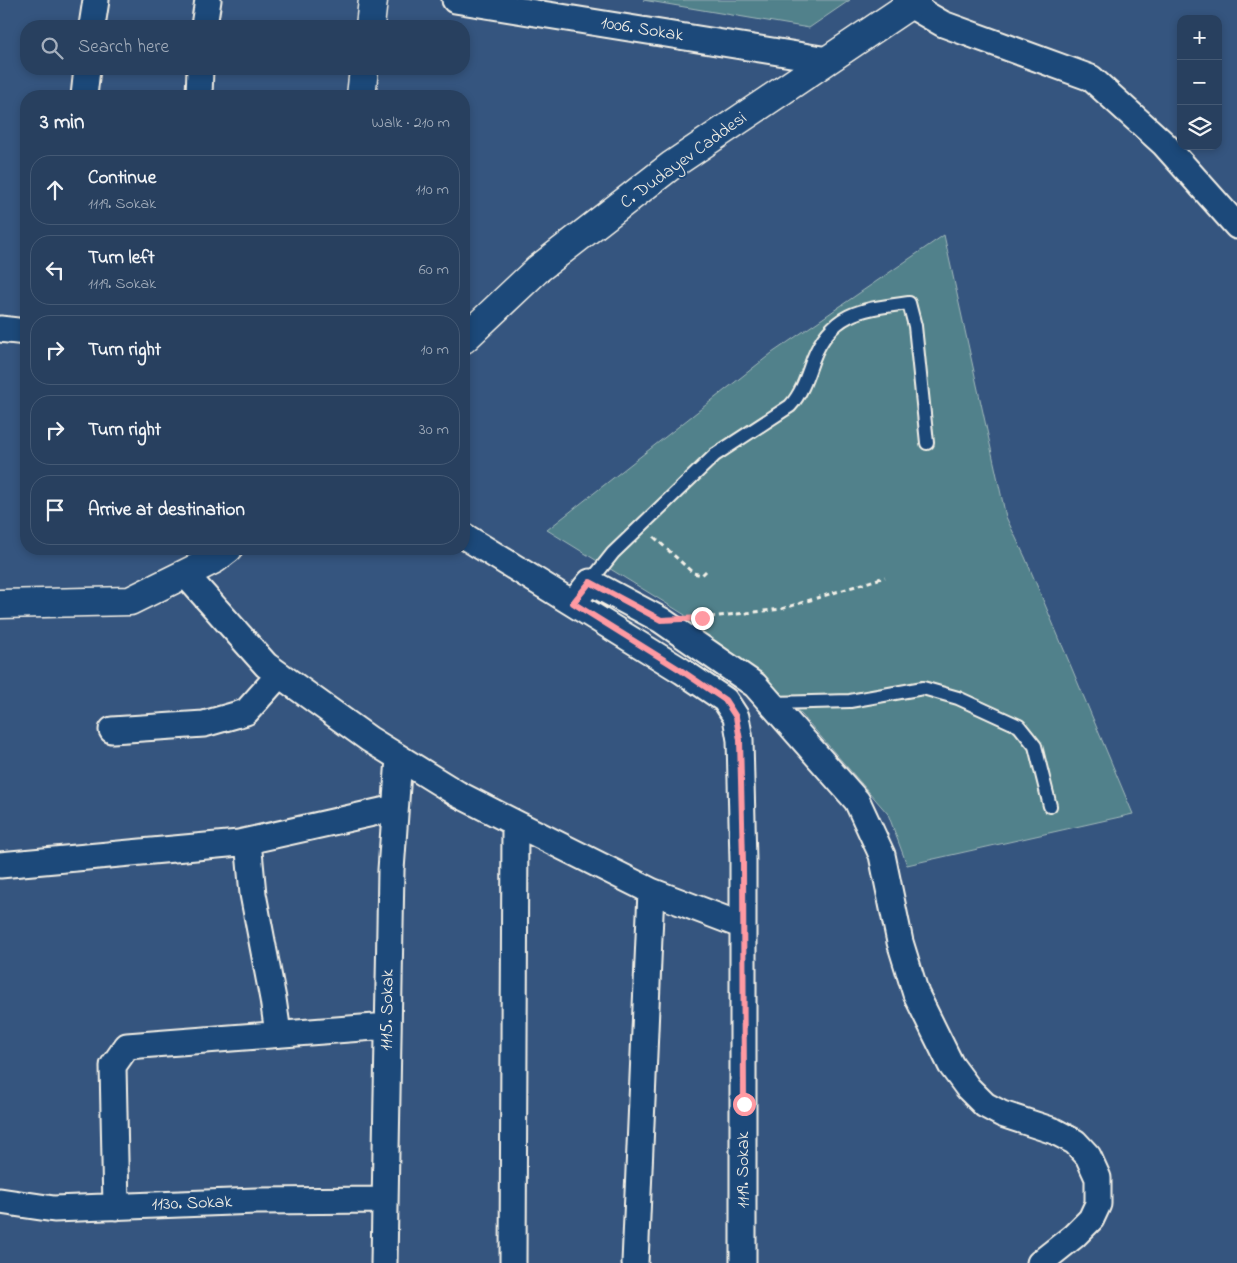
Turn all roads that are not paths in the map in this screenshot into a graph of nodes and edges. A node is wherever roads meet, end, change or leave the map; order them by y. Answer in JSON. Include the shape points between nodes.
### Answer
{"nodes":[{"id":1,"x":96,"y":0,"type":"edge"},
{"id":2,"x":208,"y":0,"type":"edge"},
{"id":3,"x":373,"y":0,"type":"edge"},
{"id":4,"x":455,"y":0,"type":"edge"},
{"id":5,"x":914,"y":3,"type":"edge"},
{"id":6,"x":93,"y":20,"type":"edge"},
{"id":7,"x":205,"y":20,"type":"edge"},
{"id":8,"x":371,"y":20,"type":"edge"},
{"id":9,"x":828,"y":60,"type":"junction"},
{"id":10,"x":86,"y":75,"type":"edge"},
{"id":11,"x":200,"y":75,"type":"edge"},
{"id":12,"x":363,"y":75,"type":"edge"},
{"id":13,"x":85,"y":90,"type":"edge"},
{"id":14,"x":199,"y":90,"type":"edge"},
{"id":15,"x":362,"y":90,"type":"edge"},
{"id":16,"x":1237,"y":226,"type":"edge"},
{"id":17,"x":0,"y":329,"type":"edge"},
{"id":18,"x":20,"y":331,"type":"edge"},
{"id":19,"x":470,"y":333,"type":"edge"},
{"id":20,"x":927,"y":443,"type":"dead end"},
{"id":21,"x":470,"y":540,"type":"edge"},
{"id":22,"x":221,"y":555,"type":"edge"},
{"id":23,"x":185,"y":574,"type":"junction"},
{"id":24,"x":590,"y":582,"type":"junction"},
{"id":25,"x":573,"y":603,"type":"junction"},
{"id":26,"x":0,"y":604,"type":"edge"},
{"id":27,"x":279,"y":675,"type":"junction"},
{"id":28,"x":772,"y":703,"type":"junction"},
{"id":29,"x":112,"y":730,"type":"dead end"},
{"id":30,"x":399,"y":758,"type":"junction"},
{"id":31,"x":1050,"y":806,"type":"dead end"},
{"id":32,"x":395,"y":808,"type":"junction"},
{"id":33,"x":515,"y":824,"type":"junction"},
{"id":34,"x":248,"y":841,"type":"junction"},
{"id":35,"x":0,"y":865,"type":"edge"},
{"id":36,"x":650,"y":891,"type":"junction"},
{"id":37,"x":743,"y":926,"type":"junction"},
{"id":38,"x":388,"y":1026,"type":"junction"},
{"id":39,"x":278,"y":1033,"type":"junction"},
{"id":40,"x":385,"y":1200,"type":"junction"},
{"id":41,"x":0,"y":1201,"type":"edge"},
{"id":42,"x":116,"y":1207,"type":"junction"},
{"id":43,"x":384,"y":1263,"type":"edge"},
{"id":44,"x":513,"y":1263,"type":"edge"},
{"id":45,"x":635,"y":1263,"type":"edge"},
{"id":46,"x":744,"y":1263,"type":"edge"},
{"id":47,"x":1040,"y":1263,"type":"edge"}],
"edges":[{"from":1,"to":6,"type":"street"},
{"from":2,"to":7,"type":"street"},
{"from":3,"to":8,"type":"street"},
{"from":4,"to":9,"type":"street","name":"1006. Sokak"},
{"from":5,"to":9,"type":"street","name":"C. Dudayev Caddesi"},
{"from":5,"to":16,"type":"street","via":[[943,24],[1091,78],[1164,144]]},
{"from":9,"to":19,"type":"street","name":"C. Dudayev Caddesi","via":[[672,165],[538,269]]},
{"from":10,"to":13,"type":"street"},
{"from":11,"to":14,"type":"street"},
{"from":12,"to":15,"type":"street"},
{"from":17,"to":18,"type":"street"},
{"from":20,"to":24,"type":"lane","via":[[910,303],[858,310],[838,323],[825,337],[814,355],[799,396],[790,406],[716,455],[613,553]]},
{"from":21,"to":25,"type":"street","name":"1119. Sokak"},
{"from":22,"to":23,"type":"street"},
{"from":23,"to":26,"type":"street","via":[[130,601]]},
{"from":23,"to":27,"type":"street","via":[[266,665]]},
{"from":24,"to":25,"type":"street"},
{"from":24,"to":28,"type":"street","via":[[661,620],[755,686]]},
{"from":25,"to":37,"type":"street","name":"1119. Sokak","via":[[725,700],[736,717],[740,740]]},
{"from":27,"to":29,"type":"street","via":[[246,712],[204,724]]},
{"from":27,"to":30,"type":"street"},
{"from":28,"to":31,"type":"lane","via":[[850,701],[923,688],[958,698],[1019,726],[1035,746]]},
{"from":28,"to":47,"type":"street","via":[[857,801],[870,826],[882,855],[900,942],[916,994],[951,1065],[985,1104],[1002,1114],[1054,1131],[1075,1142],[1088,1156],[1098,1178],[1098,1204],[1091,1219]]},
{"from":30,"to":32,"type":"street","name":"1115. Sokak"},
{"from":30,"to":33,"type":"street"},
{"from":32,"to":34,"type":"street"},
{"from":32,"to":38,"type":"street","name":"1115. Sokak"},
{"from":33,"to":36,"type":"street"},
{"from":33,"to":44,"type":"street"},
{"from":34,"to":35,"type":"street"},
{"from":34,"to":39,"type":"street","via":[[253,894]]},
{"from":36,"to":37,"type":"street"},
{"from":36,"to":45,"type":"street"},
{"from":37,"to":46,"type":"street","name":"1119. Sokak"},
{"from":38,"to":39,"type":"street"},
{"from":38,"to":40,"type":"street","name":"1115. Sokak"},
{"from":39,"to":42,"type":"street","via":[[126,1046],[113,1066]]},
{"from":40,"to":42,"type":"street","name":"1130. Sokak"},
{"from":40,"to":43,"type":"street","name":"1115. Sokak"},
{"from":41,"to":42,"type":"street","name":"1130. Sokak","via":[[54,1210]]}]}
